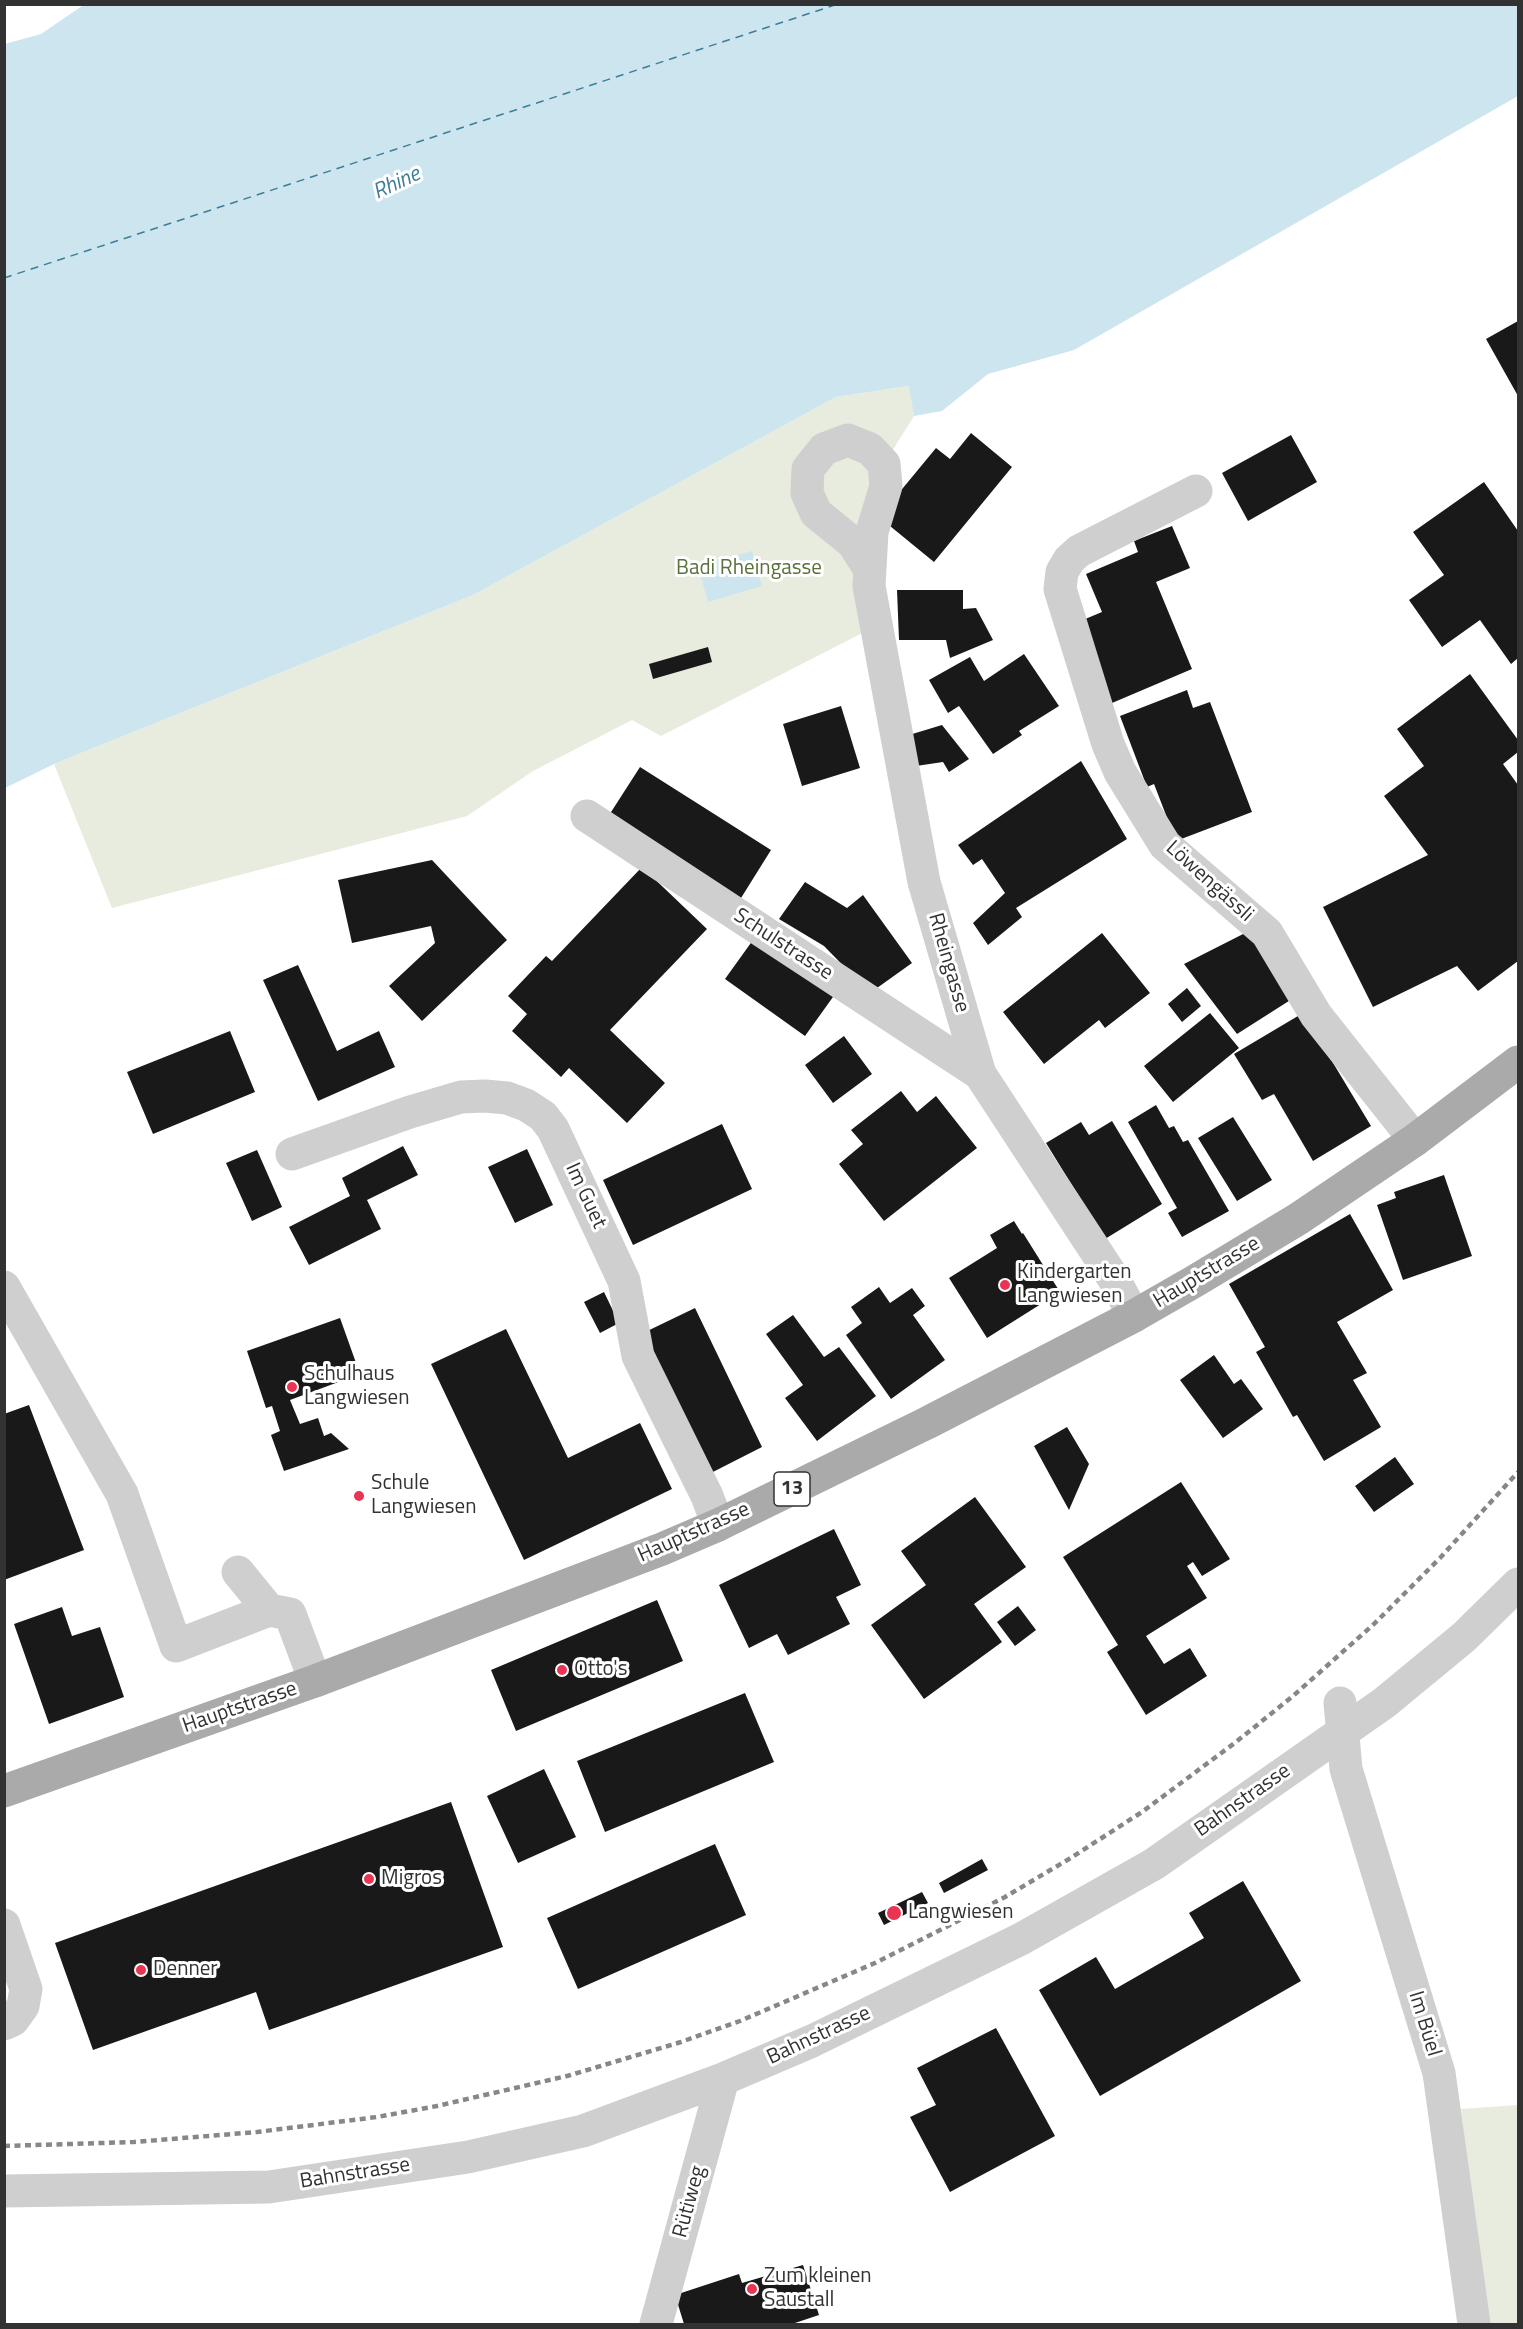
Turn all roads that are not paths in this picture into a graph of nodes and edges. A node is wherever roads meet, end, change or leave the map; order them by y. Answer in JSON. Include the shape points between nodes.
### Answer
{"nodes":[{"id":1,"x":1196,"y":491,"type":"dead end"},
{"id":2,"x":869,"y":568,"type":"dead end"},
{"id":3,"x":586,"y":816,"type":"dead end"},
{"id":4,"x":1518,"y":1062,"type":"edge"},
{"id":5,"x":980,"y":1074,"type":"junction"},
{"id":6,"x":1415,"y":1140,"type":"junction"},
{"id":7,"x":292,"y":1154,"type":"dead end"},
{"id":8,"x":4,"y":1287,"type":"edge"},
{"id":9,"x":1134,"y":1316,"type":"junction"},
{"id":10,"x":718,"y":1525,"type":"junction"},
{"id":11,"x":238,"y":1572,"type":"dead end"},
{"id":12,"x":1518,"y":1584,"type":"edge"},
{"id":13,"x":269,"y":1610,"type":"junction"},
{"id":14,"x":315,"y":1681,"type":"junction"},
{"id":15,"x":1342,"y":1717,"type":"junction"},
{"id":16,"x":4,"y":1791,"type":"edge"},
{"id":17,"x":5,"y":1931,"type":"edge"},
{"id":18,"x":4,"y":2024,"type":"edge"},
{"id":19,"x":723,"y":2079,"type":"junction"},
{"id":20,"x":4,"y":2191,"type":"edge"},
{"id":21,"x":656,"y":2325,"type":"edge"},
{"id":22,"x":1474,"y":2325,"type":"edge"}],
"edges":[{"from":1,"to":6,"type":"street","name":"Löwengässli","via":[[1079,551],[1062,573],[1060,588],[1108,744],[1120,772],[1165,845],[1267,933],[1316,1015]]},
{"from":2,"to":5,"type":"street","name":"Rheingasse","via":[[876,626],[924,882]]},
{"from":3,"to":5,"type":"street","name":"Schulstrasse"},
{"from":4,"to":6,"type":"main road","name":"Hauptstrasse","number":"13"},
{"from":5,"to":9,"type":"street","name":"Rheingasse"},
{"from":6,"to":9,"type":"main road","name":"Hauptstrasse","number":"13","via":[[1298,1219]]},
{"from":7,"to":10,"type":"street","name":"Im Guet","via":[[461,1097],[507,1098],[543,1116],[553,1129],[624,1281],[638,1356]]},
{"from":8,"to":13,"type":"street","via":[[123,1494],[176,1646]]},
{"from":9,"to":10,"type":"main road","name":"Hauptstrasse","number":"13"},
{"from":10,"to":14,"type":"main road","name":"Hauptstrasse","number":"13"},
{"from":11,"to":13,"type":"street"},
{"from":12,"to":15,"type":"street","name":"Bahnstrasse","via":[[1464,1637],[1384,1703]]},
{"from":13,"to":14,"type":"street","via":[[290,1614]]},
{"from":14,"to":16,"type":"main road","name":"Hauptstrasse","number":"13"},
{"from":15,"to":19,"type":"street","name":"Bahnstrasse","via":[[1154,1864],[1021,1939],[812,2042]]},
{"from":15,"to":22,"type":"street","name":"Im Büel","via":[[1346,1769],[1439,2073]]},
{"from":17,"to":18,"type":"street","via":[[26,1989],[23,2006],[13,2020]]},
{"from":19,"to":20,"type":"street","name":"Bahnstrasse","via":[[583,2131],[468,2157],[269,2187]]},
{"from":19,"to":21,"type":"street","name":"Rütiweg"}]}
